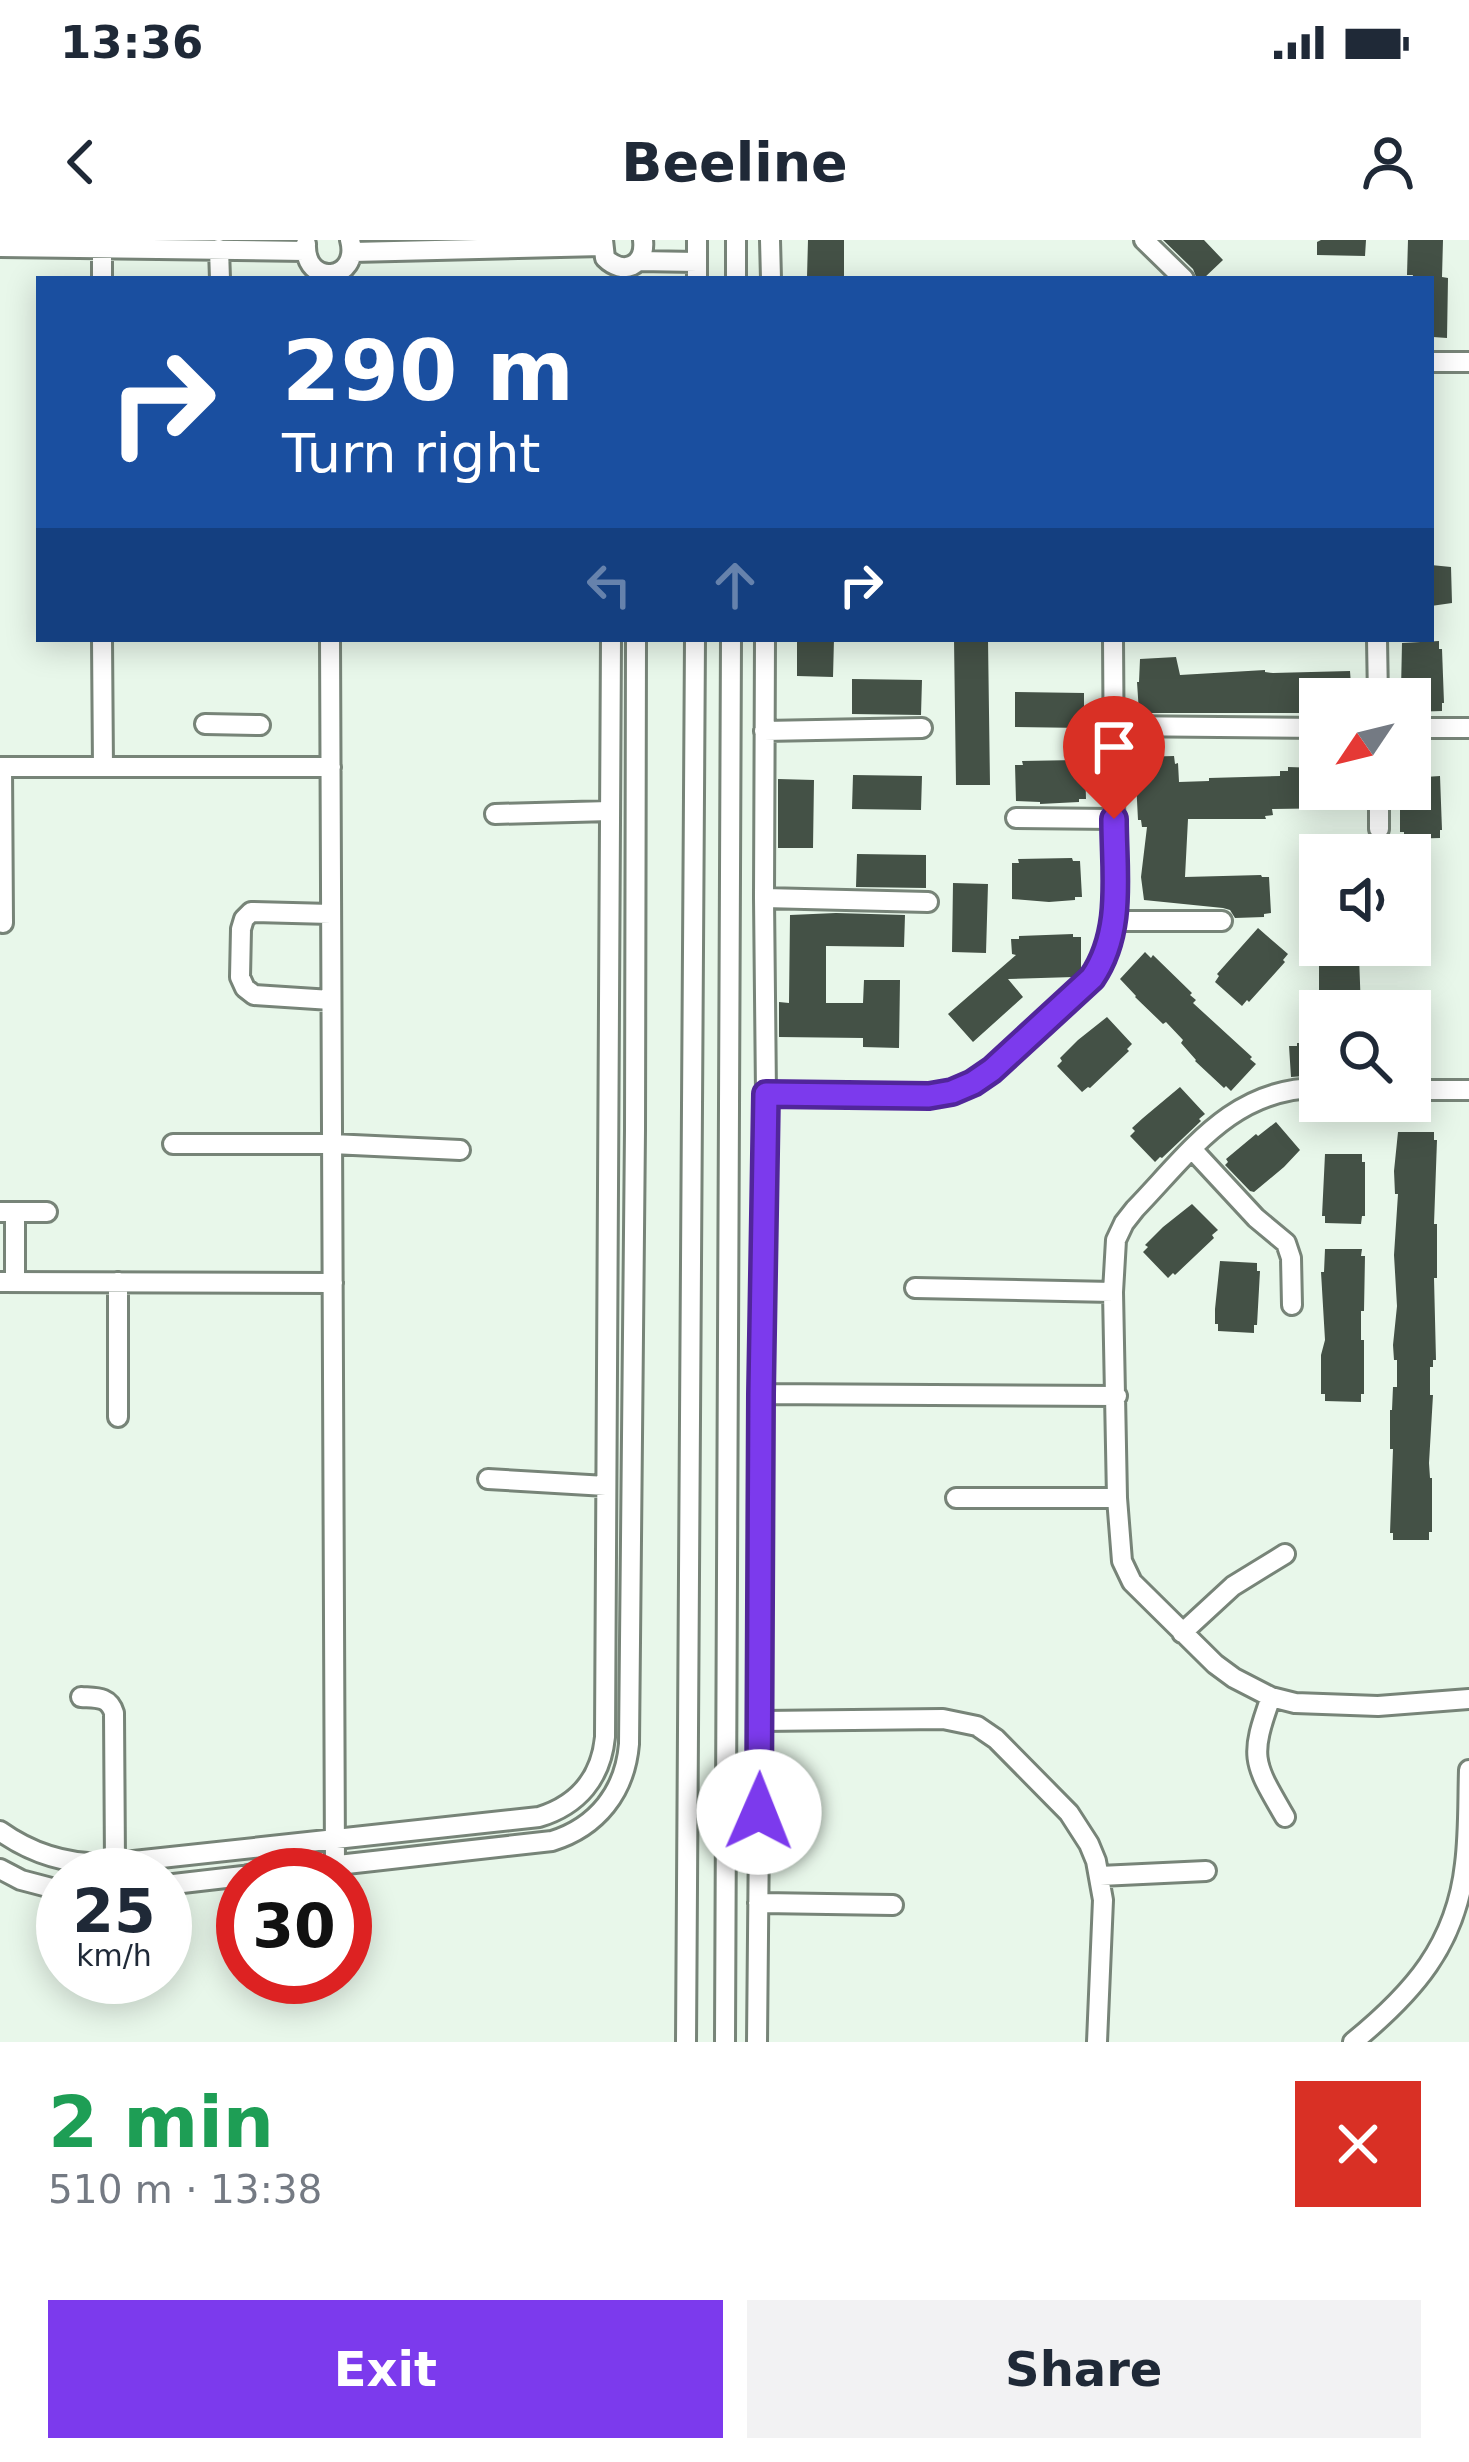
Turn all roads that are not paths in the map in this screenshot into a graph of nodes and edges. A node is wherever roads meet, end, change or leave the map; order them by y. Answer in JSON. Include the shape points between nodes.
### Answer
{"nodes":[{"id":1,"x":643,"y":240,"type":"edge"},
{"id":2,"x":697,"y":240,"type":"edge"},
{"id":3,"x":736,"y":240,"type":"edge"},
{"id":4,"x":770,"y":240,"type":"edge"},
{"id":5,"x":1144,"y":240,"type":"edge"},
{"id":6,"x":603,"y":243,"type":"edge"},
{"id":7,"x":306,"y":245,"type":"edge"},
{"id":8,"x":351,"y":246,"type":"edge"},
{"id":9,"x":0,"y":248,"type":"edge"},
{"id":10,"x":102,"y":248,"type":"junction"},
{"id":11,"x":218,"y":249,"type":"junction"},
{"id":12,"x":637,"y":268,"type":"edge"},
{"id":13,"x":697,"y":270,"type":"edge"},
{"id":14,"x":616,"y":273,"type":"edge"},
{"id":15,"x":102,"y":276,"type":"edge"},
{"id":16,"x":220,"y":276,"type":"edge"},
{"id":17,"x":326,"y":276,"type":"edge"},
{"id":18,"x":331,"y":276,"type":"edge"},
{"id":19,"x":736,"y":276,"type":"edge"},
{"id":20,"x":771,"y":276,"type":"edge"},
{"id":21,"x":1181,"y":276,"type":"edge"},
{"id":22,"x":1434,"y":362,"type":"edge"},
{"id":23,"x":1469,"y":362,"type":"edge"},
{"id":24,"x":102,"y":642,"type":"edge"},
{"id":25,"x":330,"y":642,"type":"edge"},
{"id":26,"x":611,"y":642,"type":"edge"},
{"id":27,"x":636,"y":642,"type":"edge"},
{"id":28,"x":695,"y":642,"type":"edge"},
{"id":29,"x":731,"y":642,"type":"edge"},
{"id":30,"x":765,"y":642,"type":"edge"},
{"id":31,"x":1114,"y":642,"type":"edge"},
{"id":32,"x":1377,"y":642,"type":"edge"},
{"id":33,"x":1378,"y":678,"type":"edge"},
{"id":34,"x":205,"y":724,"type":"dead end"},
{"id":35,"x":234,"y":725,"type":"junction"},
{"id":36,"x":260,"y":725,"type":"dead end"},
{"id":37,"x":1114,"y":726,"type":"junction"},
{"id":38,"x":922,"y":728,"type":"dead end"},
{"id":39,"x":1299,"y":728,"type":"edge"},
{"id":40,"x":1431,"y":728,"type":"edge"},
{"id":41,"x":1469,"y":728,"type":"edge"},
{"id":42,"x":764,"y":731,"type":"junction"},
{"id":43,"x":1,"y":767,"type":"edge"},
{"id":44,"x":103,"y":767,"type":"junction"},
{"id":45,"x":234,"y":767,"type":"junction"},
{"id":46,"x":331,"y":767,"type":"junction"},
{"id":47,"x":729,"y":791,"type":"junction"},
{"id":48,"x":764,"y":792,"type":"junction"},
{"id":49,"x":1379,"y":810,"type":"edge"},
{"id":50,"x":610,"y":811,"type":"junction"},
{"id":51,"x":495,"y":814,"type":"dead end"},
{"id":52,"x":1016,"y":818,"type":"dead end"},
{"id":53,"x":1114,"y":819,"type":"junction"},
{"id":54,"x":1379,"y":829,"type":"dead end"},
{"id":55,"x":764,"y":898,"type":"junction"},
{"id":56,"x":928,"y":902,"type":"dead end"},
{"id":57,"x":331,"y":914,"type":"junction"},
{"id":58,"x":1115,"y":921,"type":"junction"},
{"id":59,"x":1222,"y":921,"type":"dead end"},
{"id":60,"x":3,"y":922,"type":"edge"},
{"id":61,"x":332,"y":1000,"type":"junction"},
{"id":62,"x":1299,"y":1090,"type":"edge"},
{"id":63,"x":1431,"y":1090,"type":"edge"},
{"id":64,"x":1469,"y":1090,"type":"edge"},
{"id":65,"x":766,"y":1094,"type":"junction"},
{"id":66,"x":608,"y":1130,"type":"junction"},
{"id":67,"x":635,"y":1130,"type":"junction"},
{"id":68,"x":173,"y":1144,"type":"dead end"},
{"id":69,"x":332,"y":1144,"type":"junction"},
{"id":70,"x":1192,"y":1149,"type":"junction"},
{"id":71,"x":460,"y":1150,"type":"dead end"},
{"id":72,"x":8,"y":1212,"type":"edge"},
{"id":73,"x":46,"y":1212,"type":"dead end"},
{"id":74,"x":7,"y":1282,"type":"edge"},
{"id":75,"x":118,"y":1282,"type":"junction"},
{"id":76,"x":332,"y":1283,"type":"junction"},
{"id":77,"x":915,"y":1288,"type":"dead end"},
{"id":78,"x":1113,"y":1292,"type":"junction"},
{"id":79,"x":1292,"y":1305,"type":"dead end"},
{"id":80,"x":761,"y":1394,"type":"junction"},
{"id":81,"x":1117,"y":1396,"type":"junction"},
{"id":82,"x":118,"y":1418,"type":"dead end"},
{"id":83,"x":488,"y":1480,"type":"dead end"},
{"id":84,"x":606,"y":1486,"type":"junction"},
{"id":85,"x":956,"y":1498,"type":"dead end"},
{"id":86,"x":1117,"y":1498,"type":"junction"},
{"id":87,"x":1285,"y":1554,"type":"dead end"},
{"id":88,"x":1182,"y":1633,"type":"junction"},
{"id":89,"x":605,"y":1657,"type":"junction"},
{"id":90,"x":629,"y":1657,"type":"junction"},
{"id":91,"x":1271,"y":1696,"type":"junction"},
{"id":92,"x":81,"y":1697,"type":"dead end"},
{"id":93,"x":1469,"y":1699,"type":"edge"},
{"id":94,"x":760,"y":1721,"type":"junction"},
{"id":95,"x":1469,"y":1770,"type":"edge"},
{"id":96,"x":1285,"y":1817,"type":"dead end"},
{"id":97,"x":0,"y":1831,"type":"edge"},
{"id":98,"x":334,"y":1838,"type":"junction"},
{"id":99,"x":115,"y":1848,"type":"edge"},
{"id":100,"x":334,"y":1848,"type":"edge"},
{"id":101,"x":36,"y":1851,"type":"edge"},
{"id":102,"x":192,"y":1854,"type":"edge"},
{"id":103,"x":372,"y":1860,"type":"edge"},
{"id":104,"x":1467,"y":1864,"type":"edge"},
{"id":105,"x":0,"y":1869,"type":"edge"},
{"id":106,"x":1206,"y":1871,"type":"dead end"},
{"id":107,"x":1100,"y":1876,"type":"junction"},
{"id":108,"x":36,"y":1884,"type":"edge"},
{"id":109,"x":758,"y":1903,"type":"junction"},
{"id":110,"x":893,"y":1905,"type":"dead end"},
{"id":111,"x":686,"y":2042,"type":"edge"},
{"id":112,"x":725,"y":2042,"type":"edge"},
{"id":113,"x":757,"y":2042,"type":"edge"},
{"id":114,"x":1097,"y":2042,"type":"edge"},
{"id":115,"x":1353,"y":2042,"type":"edge"}],
"edges":[{"from":1,"to":12,"type":"street"},
{"from":2,"to":13,"type":"street"},
{"from":3,"to":19,"type":"street"},
{"from":4,"to":20,"type":"street"},
{"from":5,"to":21,"type":"street"},
{"from":6,"to":8,"type":"street"},
{"from":6,"to":14,"type":"street"},
{"from":7,"to":11,"type":"street"},
{"from":7,"to":17,"type":"street","via":[[309,265]]},
{"from":8,"to":18,"type":"street","via":[[345,268]]},
{"from":9,"to":10,"type":"street"},
{"from":10,"to":11,"type":"street"},
{"from":10,"to":15,"type":"street"},
{"from":11,"to":16,"type":"street"},
{"from":12,"to":13,"type":"street"},
{"from":12,"to":14,"type":"street"},
{"from":22,"to":23,"type":"street"},
{"from":24,"to":44,"type":"street"},
{"from":25,"to":46,"type":"street"},
{"from":26,"to":50,"type":"street"},
{"from":27,"to":67,"type":"street"},
{"from":28,"to":111,"type":"street"},
{"from":29,"to":47,"type":"street"},
{"from":30,"to":42,"type":"street"},
{"from":31,"to":37,"type":"street"},
{"from":32,"to":33,"type":"street"},
{"from":34,"to":35,"type":"street"},
{"from":35,"to":36,"type":"street"},
{"from":35,"to":45,"type":"street"},
{"from":37,"to":39,"type":"street"},
{"from":37,"to":53,"type":"street"},
{"from":38,"to":42,"type":"street"},
{"from":40,"to":41,"type":"street"},
{"from":42,"to":48,"type":"street"},
{"from":43,"to":44,"type":"street"},
{"from":43,"to":60,"type":"street"},
{"from":44,"to":45,"type":"street"},
{"from":45,"to":46,"type":"street"},
{"from":46,"to":57,"type":"street"},
{"from":47,"to":48,"type":"street"},
{"from":47,"to":112,"type":"street"},
{"from":48,"to":55,"type":"street"},
{"from":49,"to":54,"type":"street"},
{"from":50,"to":51,"type":"street"},
{"from":50,"to":66,"type":"street"},
{"from":52,"to":53,"type":"street"},
{"from":53,"to":58,"type":"street"},
{"from":55,"to":56,"type":"street"},
{"from":55,"to":65,"type":"street"},
{"from":57,"to":61,"type":"street"},
{"from":57,"to":61,"type":"street","via":[[251,912],[241,928],[240,977],[260,997]]},
{"from":58,"to":59,"type":"street"},
{"from":58,"to":65,"type":"street","via":[[1092,978],[973,1083],[929,1096]]},
{"from":61,"to":69,"type":"street"},
{"from":62,"to":70,"type":"street","via":[[1260,1097]]},
{"from":63,"to":64,"type":"street"},
{"from":65,"to":80,"type":"street"},
{"from":66,"to":67,"type":"street"},
{"from":66,"to":84,"type":"street"},
{"from":67,"to":90,"type":"street"},
{"from":68,"to":69,"type":"street"},
{"from":69,"to":71,"type":"street"},
{"from":69,"to":76,"type":"street"},
{"from":70,"to":78,"type":"street","via":[[1124,1223]]},
{"from":70,"to":79,"type":"street","via":[[1286,1244]]},
{"from":72,"to":73,"type":"street"},
{"from":72,"to":74,"type":"street"},
{"from":74,"to":75,"type":"street"},
{"from":75,"to":76,"type":"street"},
{"from":75,"to":82,"type":"street"},
{"from":76,"to":98,"type":"street"},
{"from":77,"to":78,"type":"street"},
{"from":78,"to":81,"type":"street"},
{"from":80,"to":81,"type":"street"},
{"from":80,"to":94,"type":"street"},
{"from":81,"to":86,"type":"street"},
{"from":83,"to":84,"type":"street"},
{"from":84,"to":89,"type":"street"},
{"from":85,"to":86,"type":"street"},
{"from":86,"to":88,"type":"street","via":[[1126,1572]]},
{"from":87,"to":88,"type":"street","via":[[1233,1586]]},
{"from":88,"to":91,"type":"street","via":[[1234,1678]]},
{"from":89,"to":90,"type":"street"},
{"from":89,"to":98,"type":"street","via":[[600,1764],[565,1807],[538,1817]]},
{"from":90,"to":103,"type":"street","via":[[625,1770],[588,1824],[552,1841]]},
{"from":91,"to":93,"type":"street","via":[[1378,1706]]},
{"from":91,"to":96,"type":"street","via":[[1256,1758]]},
{"from":92,"to":99,"type":"street","via":[[103,1699],[115,1713]]},
{"from":94,"to":107,"type":"street","via":[[943,1719],[976,1726],[1069,1813]]},
{"from":94,"to":109,"type":"street"},
{"from":95,"to":104,"type":"street"},
{"from":97,"to":101,"type":"street"},
{"from":98,"to":100,"type":"street"},
{"from":98,"to":102,"type":"street"},
{"from":104,"to":115,"type":"street","via":[[1431,1963]]},
{"from":105,"to":108,"type":"street"},
{"from":106,"to":107,"type":"street"},
{"from":107,"to":114,"type":"street"},
{"from":109,"to":110,"type":"street"},
{"from":109,"to":113,"type":"street"}]}
